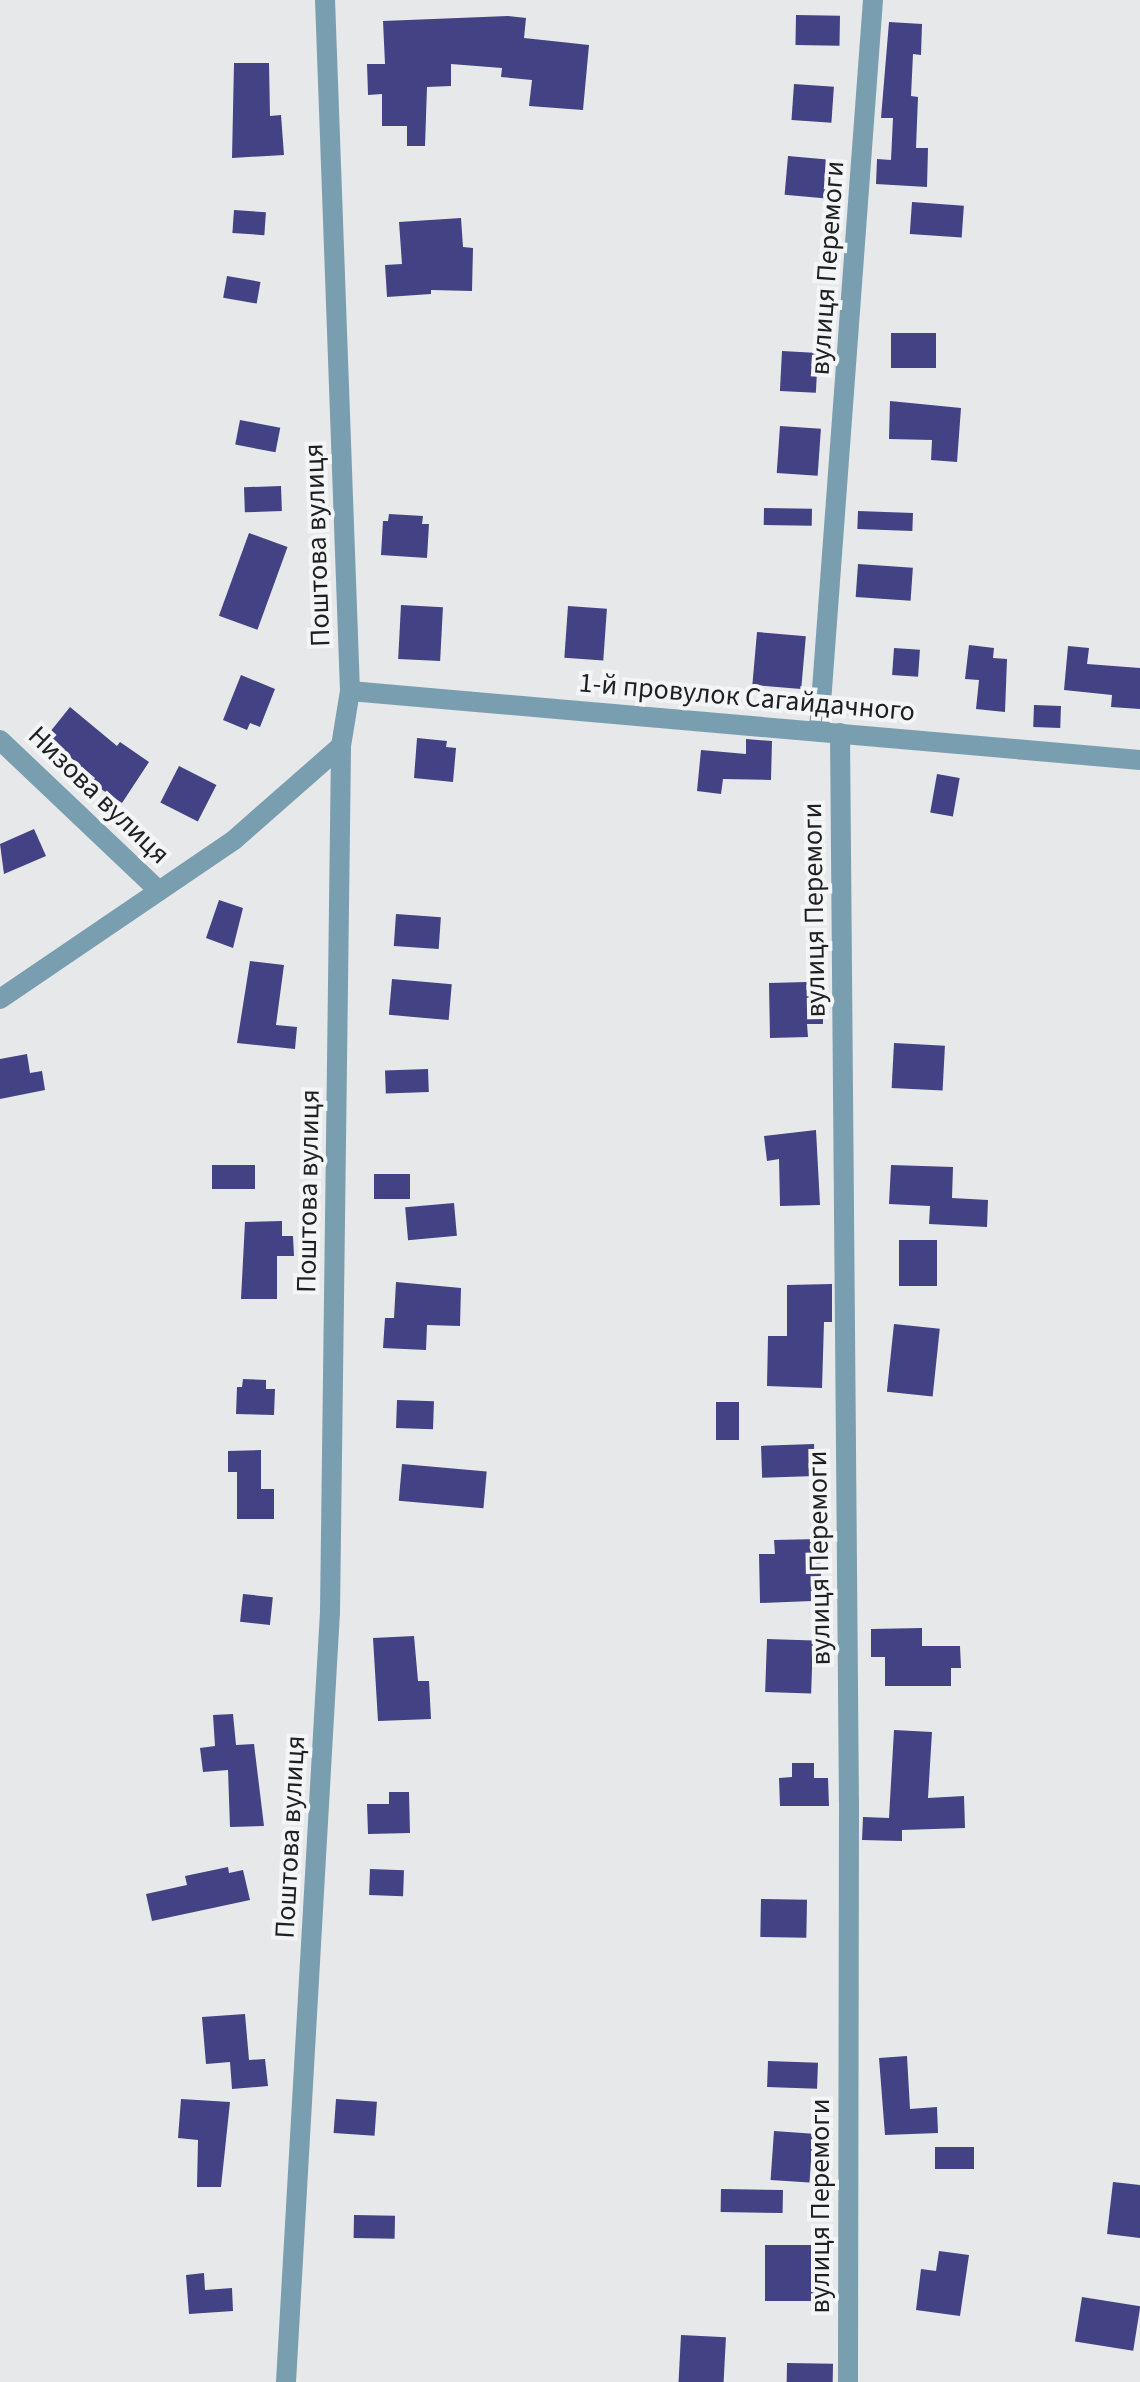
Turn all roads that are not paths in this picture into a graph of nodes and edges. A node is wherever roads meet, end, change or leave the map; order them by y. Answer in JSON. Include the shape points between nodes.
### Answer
{"nodes":[{"id":1,"x":325,"y":0,"type":"edge"},
{"id":2,"x":873,"y":0,"type":"edge"},
{"id":3,"x":350,"y":691,"type":"junction"},
{"id":4,"x":829,"y":732,"type":"junction"},
{"id":5,"x":0,"y":740,"type":"edge"},
{"id":6,"x":341,"y":746,"type":"junction"},
{"id":7,"x":1140,"y":760,"type":"edge"},
{"id":8,"x":159,"y":891,"type":"junction"},
{"id":9,"x":0,"y":999,"type":"edge"},
{"id":10,"x":286,"y":2382,"type":"edge"},
{"id":11,"x":848,"y":2382,"type":"edge"}],
"edges":[{"from":1,"to":3,"type":"street","name":"Поштова вулиця"},
{"from":2,"to":4,"type":"street","name":"вулиця Перемоги"},
{"from":3,"to":4,"type":"street","name":"1-й провулок Сагайдачного"},
{"from":3,"to":6,"type":"street","name":"Поштова вулиця"},
{"from":4,"to":7,"type":"street","name":"1-й провулок Сагайдачного"},
{"from":4,"to":11,"type":"street","name":"вулиця Перемоги","via":[[849,1787]]},
{"from":5,"to":8,"type":"street","name":"Низова вулиця"},
{"from":6,"to":8,"type":"street","name":"Низова вулиця","via":[[234,840]]},
{"from":6,"to":10,"type":"street","name":"Поштова вулиця","via":[[330,1612]]},
{"from":8,"to":9,"type":"street","name":"Низова вулиця"}]}
